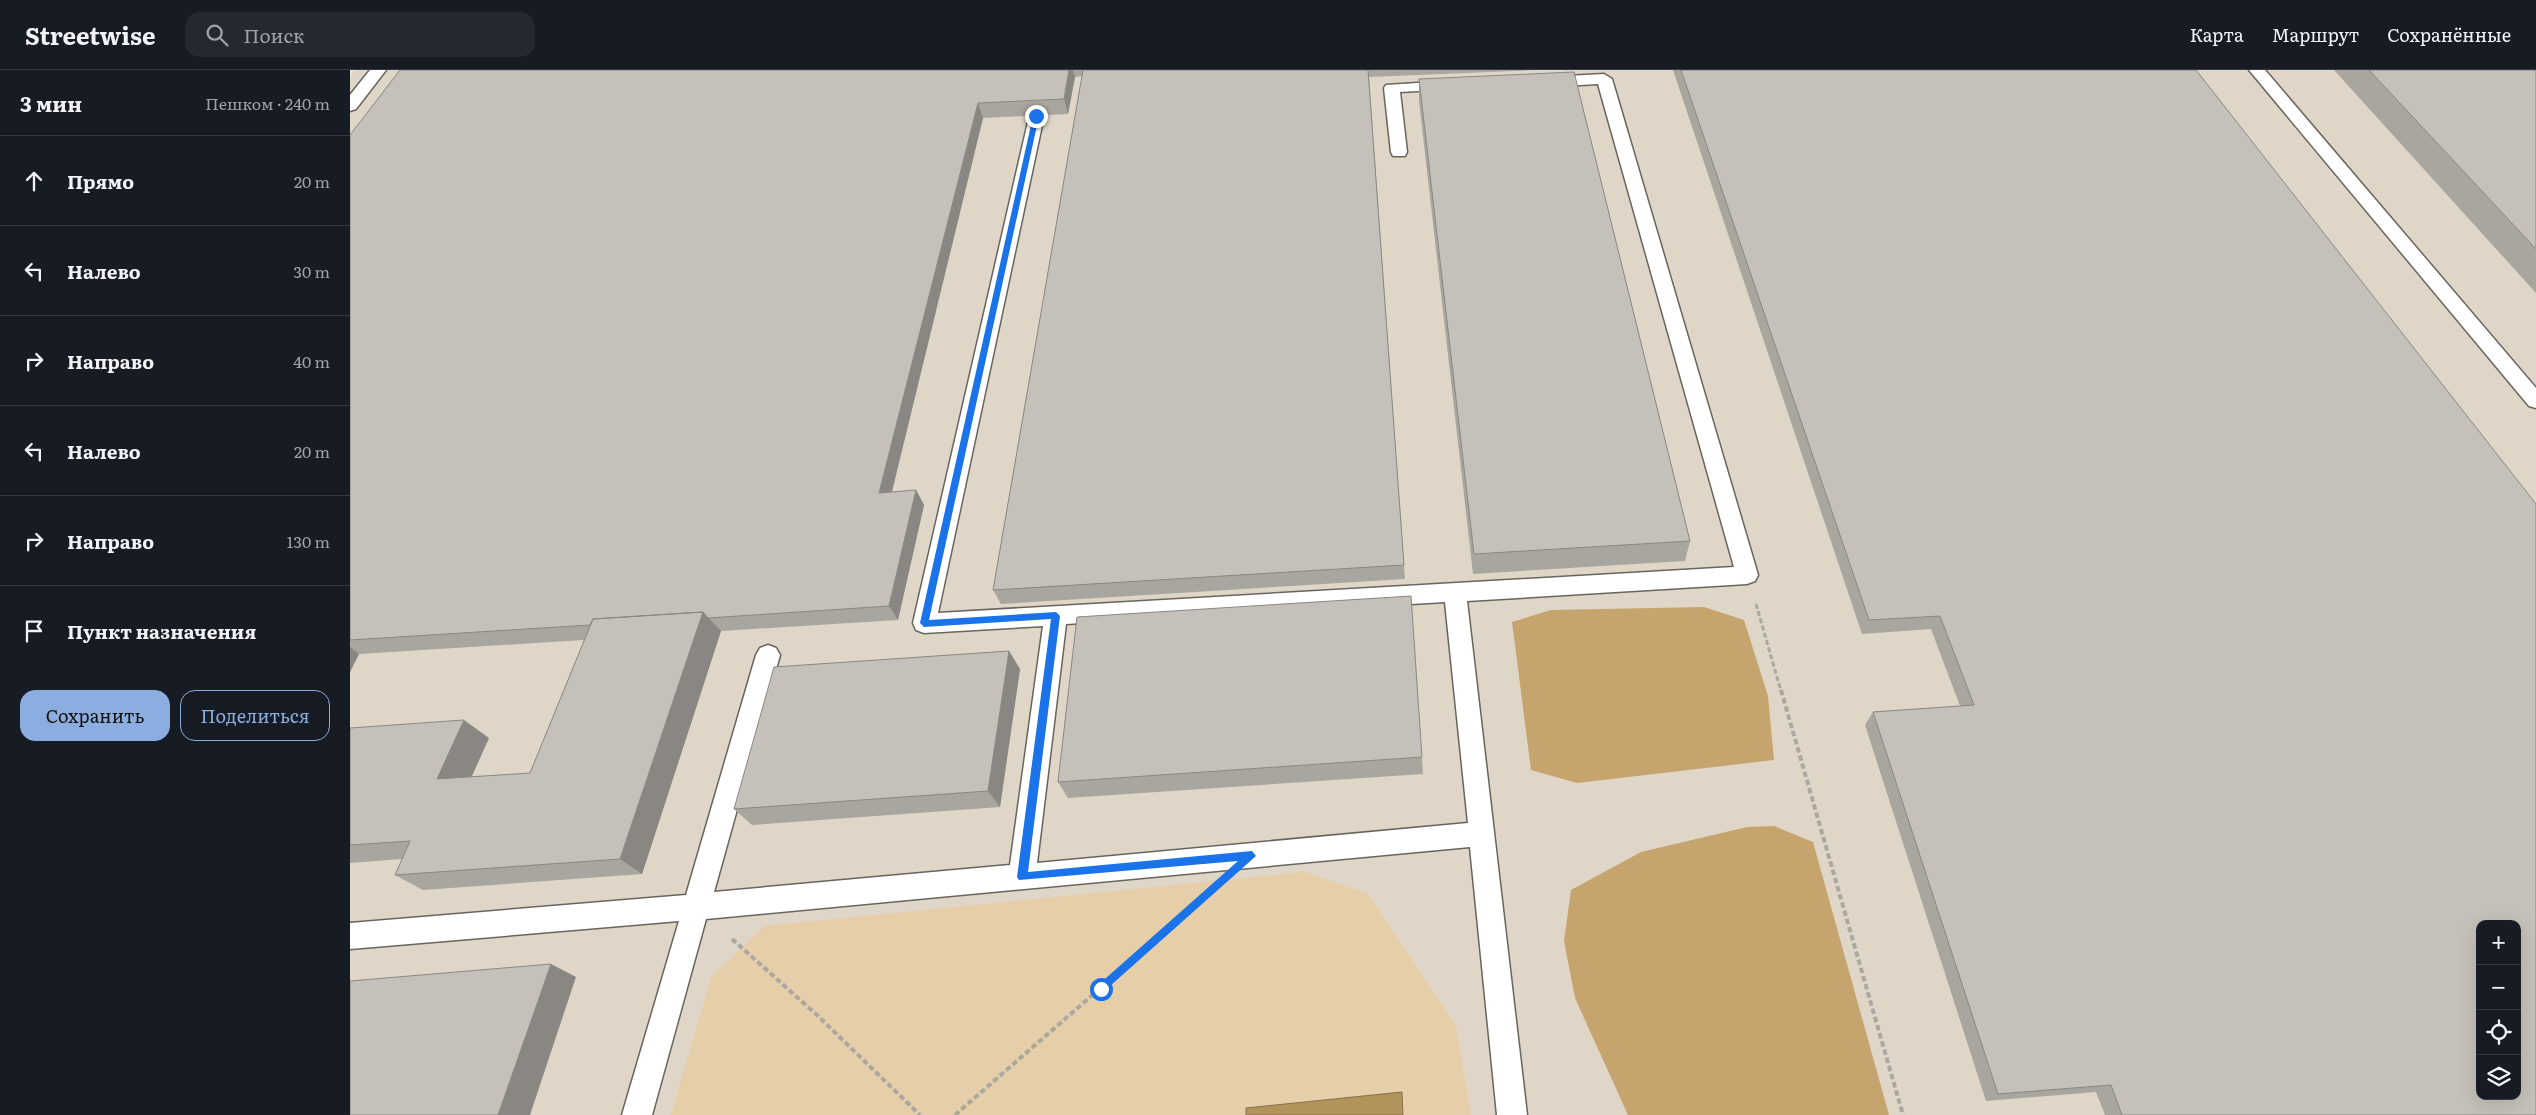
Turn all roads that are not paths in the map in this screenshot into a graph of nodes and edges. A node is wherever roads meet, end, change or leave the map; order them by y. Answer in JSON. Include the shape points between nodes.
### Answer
{"nodes":[{"id":1,"x":378,"y":70,"type":"edge"},
{"id":2,"x":2257,"y":70,"type":"edge"},
{"id":3,"x":1603,"y":74,"type":"edge"},
{"id":4,"x":1527,"y":82,"type":"edge"},
{"id":5,"x":1469,"y":85,"type":"edge"},
{"id":6,"x":350,"y":106,"type":"edge"},
{"id":7,"x":1036,"y":116,"type":"edge"},
{"id":8,"x":1399,"y":152,"type":"dead end"},
{"id":9,"x":2536,"y":401,"type":"edge"},
{"id":10,"x":1455,"y":592,"type":"junction"},
{"id":11,"x":1056,"y":616,"type":"junction"},
{"id":12,"x":768,"y":655,"type":"dead end"},
{"id":13,"x":1482,"y":834,"type":"junction"},
{"id":14,"x":1022,"y":877,"type":"junction"},
{"id":15,"x":696,"y":907,"type":"junction"},
{"id":16,"x":350,"y":936,"type":"edge"},
{"id":17,"x":637,"y":1115,"type":"edge"},
{"id":18,"x":1512,"y":1115,"type":"edge"}],
"edges":[{"from":1,"to":6,"type":"lane"},
{"from":2,"to":9,"type":"lane"},
{"from":3,"to":4,"type":"lane"},
{"from":3,"to":10,"type":"lane","via":[[1747,575]]},
{"from":5,"to":8,"type":"lane","via":[[1392,88]]},
{"from":7,"to":11,"type":"lane","via":[[924,623]]},
{"from":10,"to":11,"type":"lane"},
{"from":10,"to":13,"type":"lane"},
{"from":11,"to":14,"type":"lane"},
{"from":12,"to":15,"type":"lane"},
{"from":13,"to":14,"type":"lane"},
{"from":13,"to":18,"type":"lane"},
{"from":14,"to":15,"type":"lane"},
{"from":15,"to":16,"type":"lane"},
{"from":15,"to":17,"type":"lane"}]}
